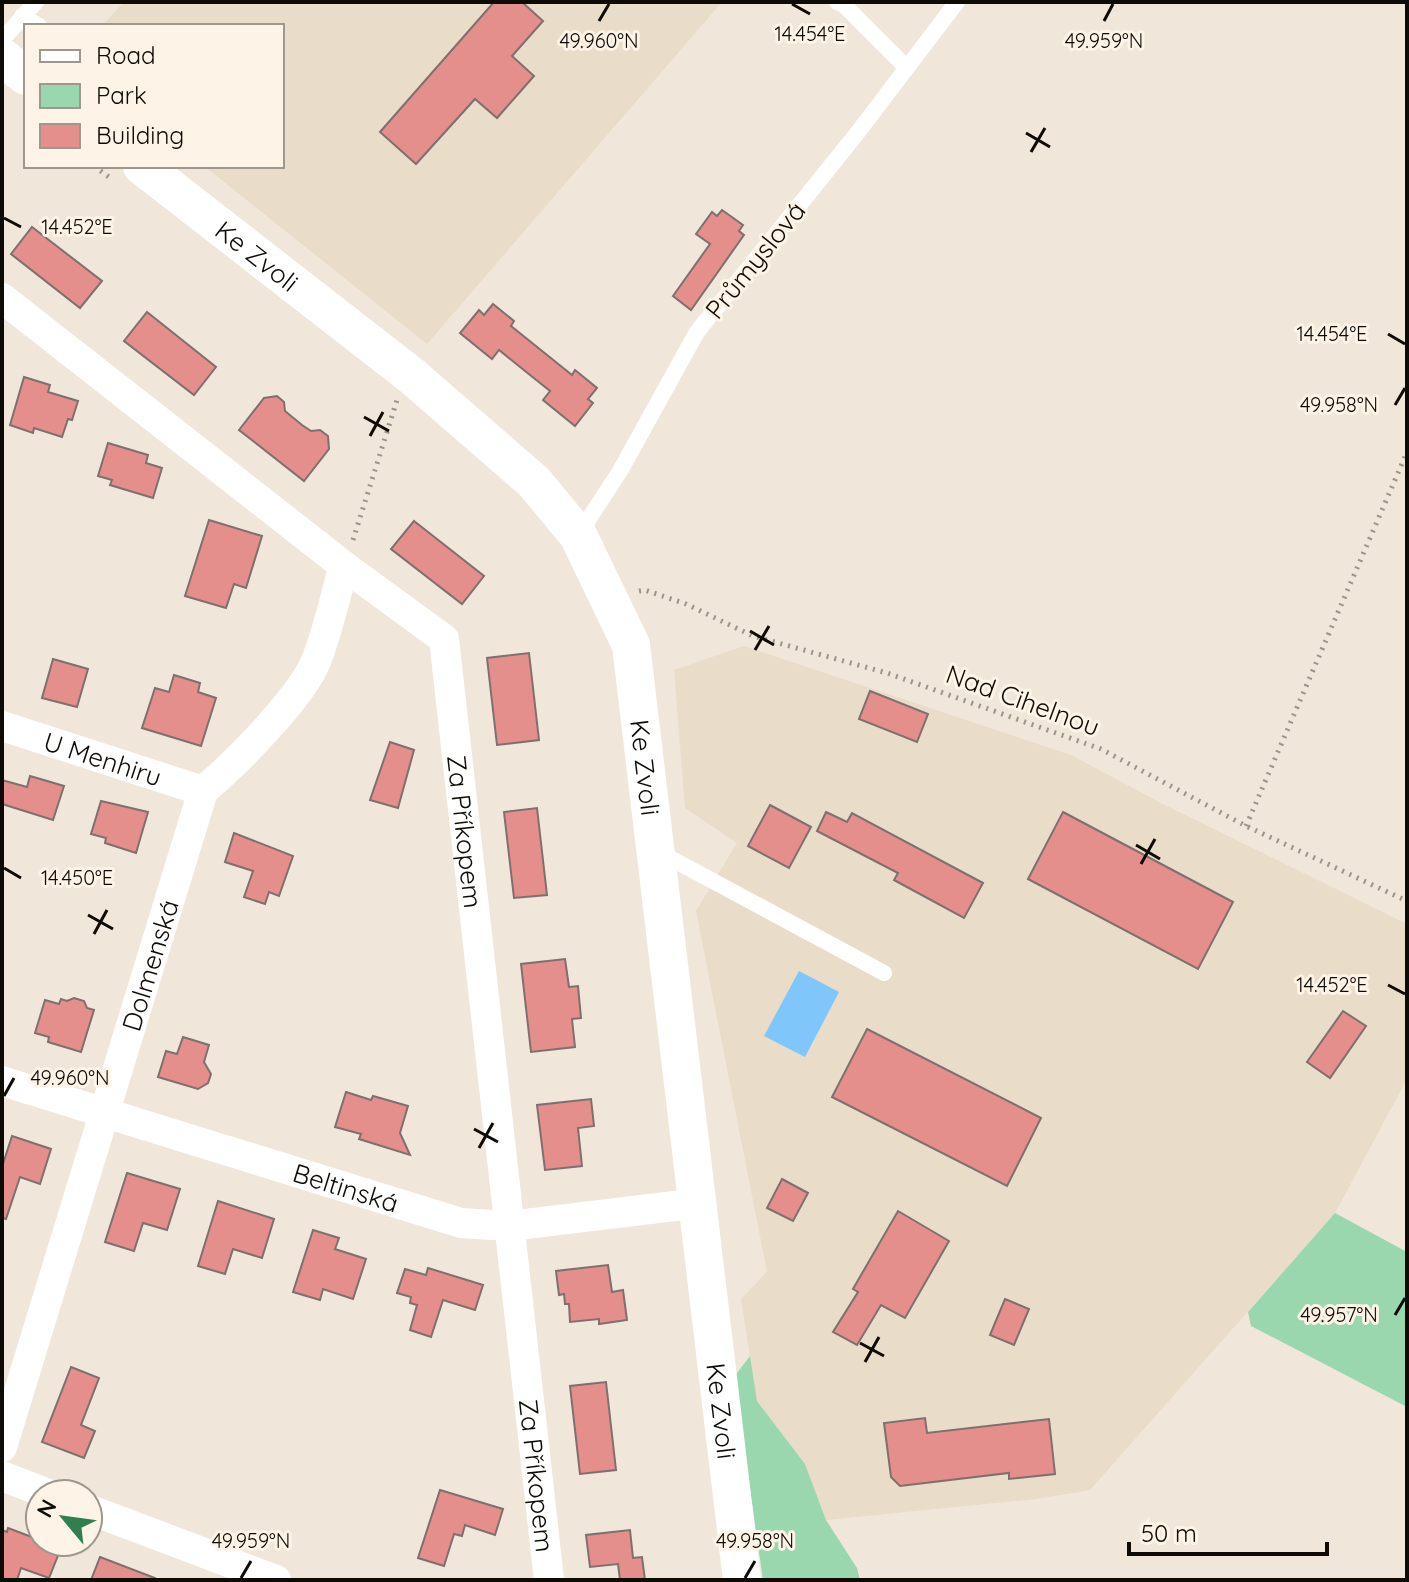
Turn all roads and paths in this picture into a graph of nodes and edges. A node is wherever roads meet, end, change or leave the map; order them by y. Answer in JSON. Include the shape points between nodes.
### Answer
{"nodes":[{"id":1,"x":36,"y":2,"type":"edge"},
{"id":2,"x":957,"y":2,"type":"edge"},
{"id":3,"x":841,"y":3,"type":"edge"},
{"id":4,"x":22,"y":16,"type":"junction"},
{"id":5,"x":36,"y":24,"type":"edge"},
{"id":6,"x":2,"y":40,"type":"edge"},
{"id":7,"x":2,"y":57,"type":"edge"},
{"id":8,"x":906,"y":67,"type":"junction"},
{"id":9,"x":24,"y":74,"type":"edge"},
{"id":10,"x":101,"y":168,"type":"edge"},
{"id":11,"x":133,"y":177,"type":"edge"},
{"id":12,"x":2,"y":298,"type":"edge"},
{"id":13,"x":405,"y":397,"type":"junction"},
{"id":14,"x":1407,"y":452,"type":"edge"},
{"id":15,"x":578,"y":535,"type":"junction"},
{"id":16,"x":344,"y":566,"type":"junction"},
{"id":17,"x":608,"y":597,"type":"junction"},
{"id":18,"x":2,"y":726,"type":"edge"},
{"id":19,"x":203,"y":791,"type":"junction"},
{"id":20,"x":1246,"y":826,"type":"junction"},
{"id":21,"x":656,"y":850,"type":"junction"},
{"id":22,"x":1407,"y":901,"type":"edge"},
{"id":23,"x":884,"y":973,"type":"dead end"},
{"id":24,"x":2,"y":1081,"type":"edge"},
{"id":25,"x":104,"y":1112,"type":"junction"},
{"id":26,"x":699,"y":1203,"type":"junction"},
{"id":27,"x":509,"y":1226,"type":"junction"},
{"id":28,"x":2,"y":1447,"type":"edge"},
{"id":29,"x":2,"y":1476,"type":"edge"},
{"id":30,"x":24,"y":1485,"type":"edge"},
{"id":31,"x":104,"y":1515,"type":"edge"},
{"id":32,"x":276,"y":1580,"type":"edge"},
{"id":33,"x":549,"y":1580,"type":"edge"},
{"id":34,"x":742,"y":1580,"type":"edge"}],
"edges":[{"from":1,"to":4,"type":"lane"},
{"from":2,"to":8,"type":"lane","name":"Průmyslová"},
{"from":3,"to":8,"type":"lane"},
{"from":4,"to":5,"type":"lane"},
{"from":4,"to":6,"type":"lane"},
{"from":7,"to":9,"type":"street"},
{"from":8,"to":15,"type":"lane","name":"Průmyslová","via":[[697,332]]},
{"from":10,"to":11,"type":"path"},
{"from":11,"to":13,"type":"street","name":"Ke Zvoli"},
{"from":12,"to":16,"type":"street","name":"Za Příkopem"},
{"from":13,"to":15,"type":"street","name":"Ke Zvoli","via":[[534,482]]},
{"from":13,"to":16,"type":"path"},
{"from":14,"to":20,"type":"path"},
{"from":15,"to":17,"type":"street","name":"Ke Zvoli"},
{"from":16,"to":19,"type":"street","via":[[316,662],[304,684]]},
{"from":16,"to":27,"type":"street","name":"Za Příkopem","via":[[444,639]]},
{"from":17,"to":20,"type":"path","name":"Nad Cihelnou","via":[[645,590],[753,636],[948,693],[1101,749]]},
{"from":17,"to":21,"type":"street","name":"Ke Zvoli","via":[[631,645]]},
{"from":18,"to":19,"type":"street","name":"U Menhiru"},
{"from":19,"to":25,"type":"street","name":"Dolmenská"},
{"from":20,"to":22,"type":"path","name":"Nad Cihelnou"},
{"from":21,"to":23,"type":"lane"},
{"from":21,"to":26,"type":"street","name":"Ke Zvoli"},
{"from":24,"to":25,"type":"street","name":"Beltinská"},
{"from":25,"to":27,"type":"street","name":"Beltinská","via":[[449,1220]]},
{"from":25,"to":28,"type":"street","name":"Dolmenská"},
{"from":26,"to":27,"type":"street","name":"Beltinská"},
{"from":26,"to":34,"type":"street","name":"Ke Zvoli"},
{"from":27,"to":33,"type":"street","name":"Za Příkopem"},
{"from":29,"to":30,"type":"street"},
{"from":31,"to":32,"type":"street"}]}
